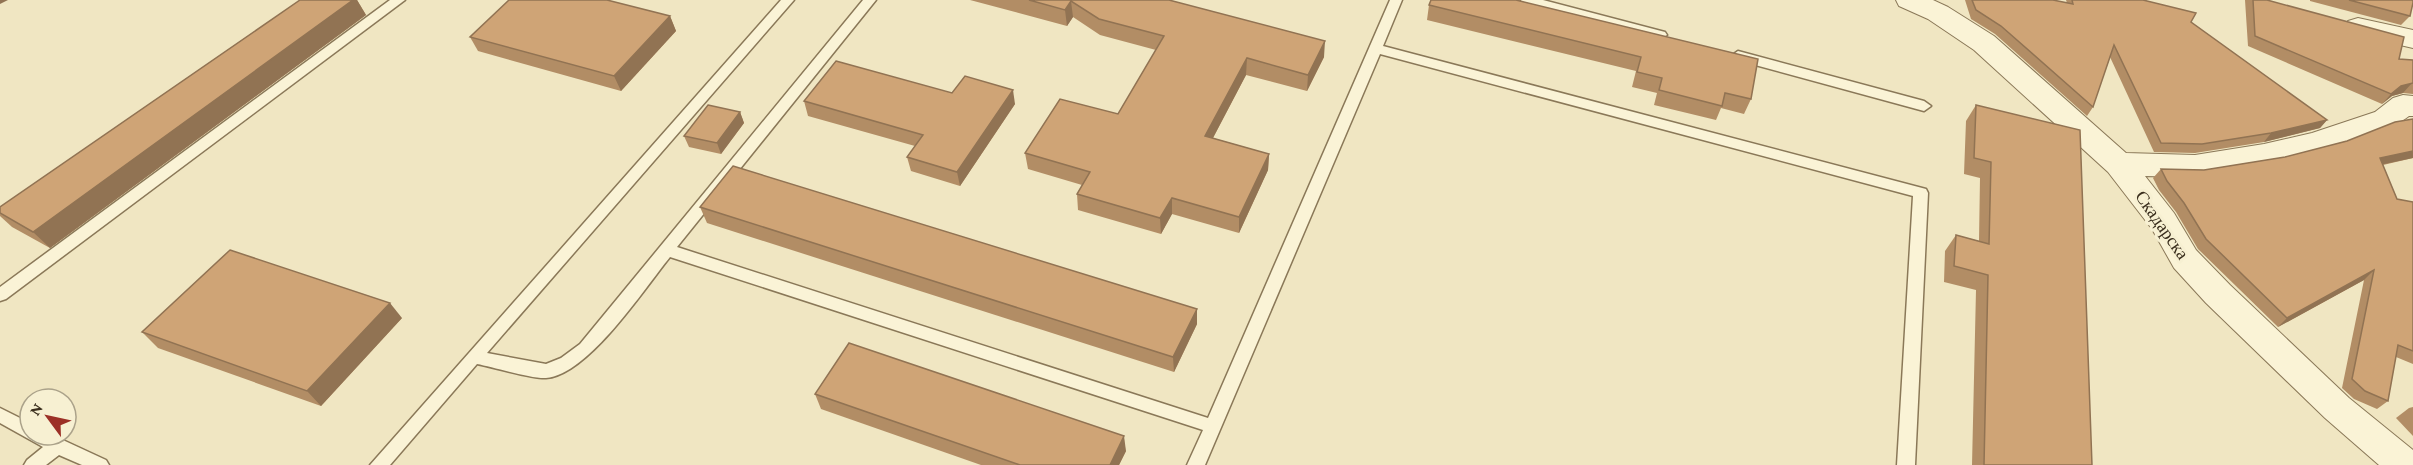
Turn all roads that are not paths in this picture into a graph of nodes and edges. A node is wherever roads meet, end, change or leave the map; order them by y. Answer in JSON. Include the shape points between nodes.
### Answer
{"nodes":[{"id":1,"x":399,"y":0,"type":"edge"},
{"id":2,"x":788,"y":0,"type":"edge"},
{"id":3,"x":870,"y":0,"type":"edge"},
{"id":4,"x":1396,"y":0,"type":"edge"},
{"id":5,"x":1527,"y":0,"type":"edge"},
{"id":6,"x":1909,"y":0,"type":"edge"},
{"id":7,"x":2332,"y":19,"type":"edge"},
{"id":8,"x":1674,"y":39,"type":"edge"},
{"id":9,"x":2413,"y":39,"type":"edge"},
{"id":10,"x":1375,"y":48,"type":"junction"},
{"id":11,"x":1720,"y":51,"type":"edge"},
{"id":12,"x":1924,"y":106,"type":"dead end"},
{"id":13,"x":2413,"y":106,"type":"edge"},
{"id":14,"x":2119,"y":164,"type":"junction"},
{"id":15,"x":667,"y":250,"type":"junction"},
{"id":16,"x":0,"y":294,"type":"edge"},
{"id":17,"x":474,"y":357,"type":"junction"},
{"id":18,"x":0,"y":415,"type":"edge"},
{"id":19,"x":18,"y":425,"type":"edge"},
{"id":20,"x":1212,"y":426,"type":"junction"},
{"id":21,"x":56,"y":447,"type":"edge"},
{"id":22,"x":59,"y":447,"type":"edge"},
{"id":23,"x":33,"y":465,"type":"edge"},
{"id":24,"x":100,"y":465,"type":"edge"},
{"id":25,"x":379,"y":465,"type":"edge"},
{"id":26,"x":1196,"y":465,"type":"edge"},
{"id":27,"x":1905,"y":465,"type":"edge"},
{"id":28,"x":2404,"y":465,"type":"edge"}],
"edges":[{"from":1,"to":16,"type":"lane"},
{"from":2,"to":17,"type":"lane"},
{"from":3,"to":15,"type":"lane"},
{"from":4,"to":10,"type":"lane"},
{"from":5,"to":8,"type":"lane"},
{"from":6,"to":14,"type":"street","name":"Скадарска","via":[[1945,17],[1984,43]]},
{"from":7,"to":9,"type":"street"},
{"from":10,"to":20,"type":"lane"},
{"from":10,"to":27,"type":"lane","via":[[1922,192]]},
{"from":11,"to":12,"type":"lane"},
{"from":13,"to":14,"type":"street","via":[[2403,105],[2385,119],[2316,143],[2264,155],[2196,166]]},
{"from":14,"to":28,"type":"street","name":"Скадарска","via":[[2163,221],[2186,259],[2218,294],[2337,408]]},
{"from":15,"to":17,"type":"lane","via":[[586,349],[567,363],[546,371]]},
{"from":15,"to":20,"type":"lane"},
{"from":17,"to":25,"type":"lane"},
{"from":18,"to":19,"type":"lane"},
{"from":20,"to":26,"type":"lane"},
{"from":21,"to":23,"type":"lane"},
{"from":22,"to":24,"type":"lane"}]}
